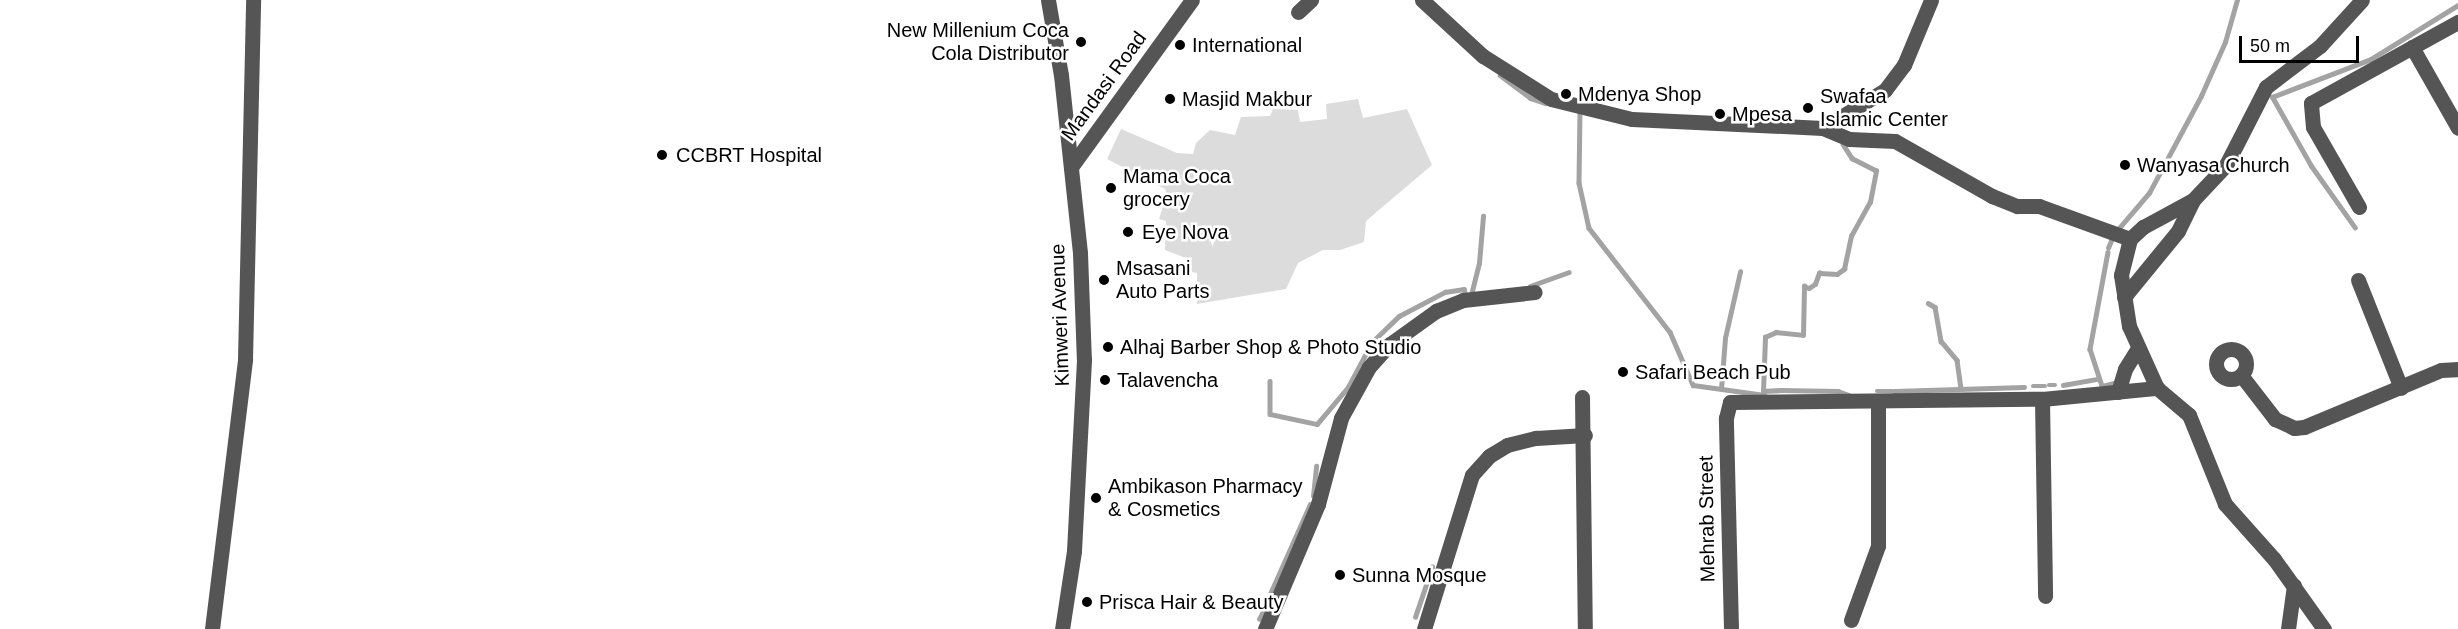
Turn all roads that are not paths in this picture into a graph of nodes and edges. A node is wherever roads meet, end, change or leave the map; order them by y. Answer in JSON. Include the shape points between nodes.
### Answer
{"nodes":[{"id":1,"x":253,"y":0,"type":"edge"},
{"id":2,"x":1048,"y":0,"type":"edge"},
{"id":3,"x":1192,"y":0,"type":"edge"},
{"id":4,"x":1311,"y":0,"type":"edge"},
{"id":5,"x":1422,"y":0,"type":"edge"},
{"id":6,"x":1931,"y":0,"type":"edge"},
{"id":7,"x":2362,"y":0,"type":"edge"},
{"id":8,"x":1299,"y":12,"type":"dead end"},
{"id":9,"x":2458,"y":22,"type":"edge"},
{"id":10,"x":2412,"y":47,"type":"junction"},
{"id":11,"x":1823,"y":128,"type":"junction"},
{"id":12,"x":2458,"y":128,"type":"edge"},
{"id":13,"x":1071,"y":167,"type":"junction"},
{"id":14,"x":2193,"y":200,"type":"junction"},
{"id":15,"x":2359,"y":207,"type":"dead end"},
{"id":16,"x":2130,"y":239,"type":"junction"},
{"id":17,"x":2358,"y":280,"type":"dead end"},
{"id":18,"x":1535,"y":292,"type":"dead end"},
{"id":19,"x":2124,"y":297,"type":"junction"},
{"id":20,"x":2137,"y":350,"type":"junction"},
{"id":21,"x":2458,"y":369,"type":"edge"},
{"id":22,"x":2241,"y":375,"type":"dead end"},
{"id":23,"x":2157,"y":388,"type":"junction"},
{"id":24,"x":2401,"y":388,"type":"junction"},
{"id":25,"x":2118,"y":392,"type":"junction"},
{"id":26,"x":1582,"y":397,"type":"dead end"},
{"id":27,"x":2043,"y":399,"type":"junction"},
{"id":28,"x":1878,"y":402,"type":"junction"},
{"id":29,"x":1585,"y":435,"type":"junction"},
{"id":30,"x":2294,"y":585,"type":"junction"},
{"id":31,"x":2045,"y":596,"type":"dead end"},
{"id":32,"x":1851,"y":620,"type":"dead end"},
{"id":33,"x":212,"y":629,"type":"edge"},
{"id":34,"x":1062,"y":629,"type":"edge"},
{"id":35,"x":1265,"y":629,"type":"edge"},
{"id":36,"x":1424,"y":629,"type":"edge"},
{"id":37,"x":1585,"y":629,"type":"edge"},
{"id":38,"x":1731,"y":629,"type":"edge"},
{"id":39,"x":2288,"y":629,"type":"edge"},
{"id":40,"x":2324,"y":629,"type":"edge"}],
"edges":[{"from":1,"to":33,"type":"street","via":[[245,359]]},
{"from":2,"to":13,"type":"street","name":"Kimweri Avenue"},
{"from":3,"to":13,"type":"street","name":"Mandasi Road"},
{"from":4,"to":8,"type":"street"},
{"from":5,"to":11,"type":"street","via":[[1483,56],[1551,99],[1632,119]]},
{"from":6,"to":11,"type":"street","via":[[1904,65],[1885,90]]},
{"from":7,"to":14,"type":"street","via":[[2320,46],[2266,87],[2226,165]]},
{"from":9,"to":10,"type":"street"},
{"from":10,"to":12,"type":"street"},
{"from":10,"to":15,"type":"street","via":[[2311,103],[2313,127]]},
{"from":11,"to":16,"type":"street","via":[[1850,139],[1895,141],[1992,196],[2017,206],[2039,206]]},
{"from":13,"to":34,"type":"street","name":"Kimweri Avenue","via":[[1080,253],[1084,386],[1074,551]]},
{"from":14,"to":16,"type":"street"},
{"from":14,"to":19,"type":"street","via":[[2178,231]]},
{"from":16,"to":19,"type":"street","via":[[2121,275]]},
{"from":17,"to":24,"type":"street"},
{"from":18,"to":35,"type":"street","via":[[1463,300],[1436,311],[1390,344],[1369,368],[1341,418],[1318,504]]},
{"from":19,"to":20,"type":"street"},
{"from":20,"to":23,"type":"street"},
{"from":20,"to":25,"type":"street","via":[[2125,369]]},
{"from":21,"to":24,"type":"street","via":[[2441,369]]},
{"from":22,"to":24,"type":"street","via":[[2275,418],[2294,428],[2314,425]]},
{"from":23,"to":25,"type":"street"},
{"from":23,"to":30,"type":"street","via":[[2189,415],[2225,504]]},
{"from":25,"to":27,"type":"street"},
{"from":26,"to":29,"type":"street"},
{"from":27,"to":28,"type":"street"},
{"from":27,"to":31,"type":"street"},
{"from":28,"to":32,"type":"street","via":[[1878,546]]},
{"from":28,"to":38,"type":"street","name":"Mehrab Street","via":[[1735,399],[1726,418]]},
{"from":29,"to":36,"type":"street","via":[[1536,438],[1507,445],[1489,456],[1472,475]]},
{"from":29,"to":37,"type":"street"},
{"from":30,"to":39,"type":"street"},
{"from":30,"to":40,"type":"street"}]}
